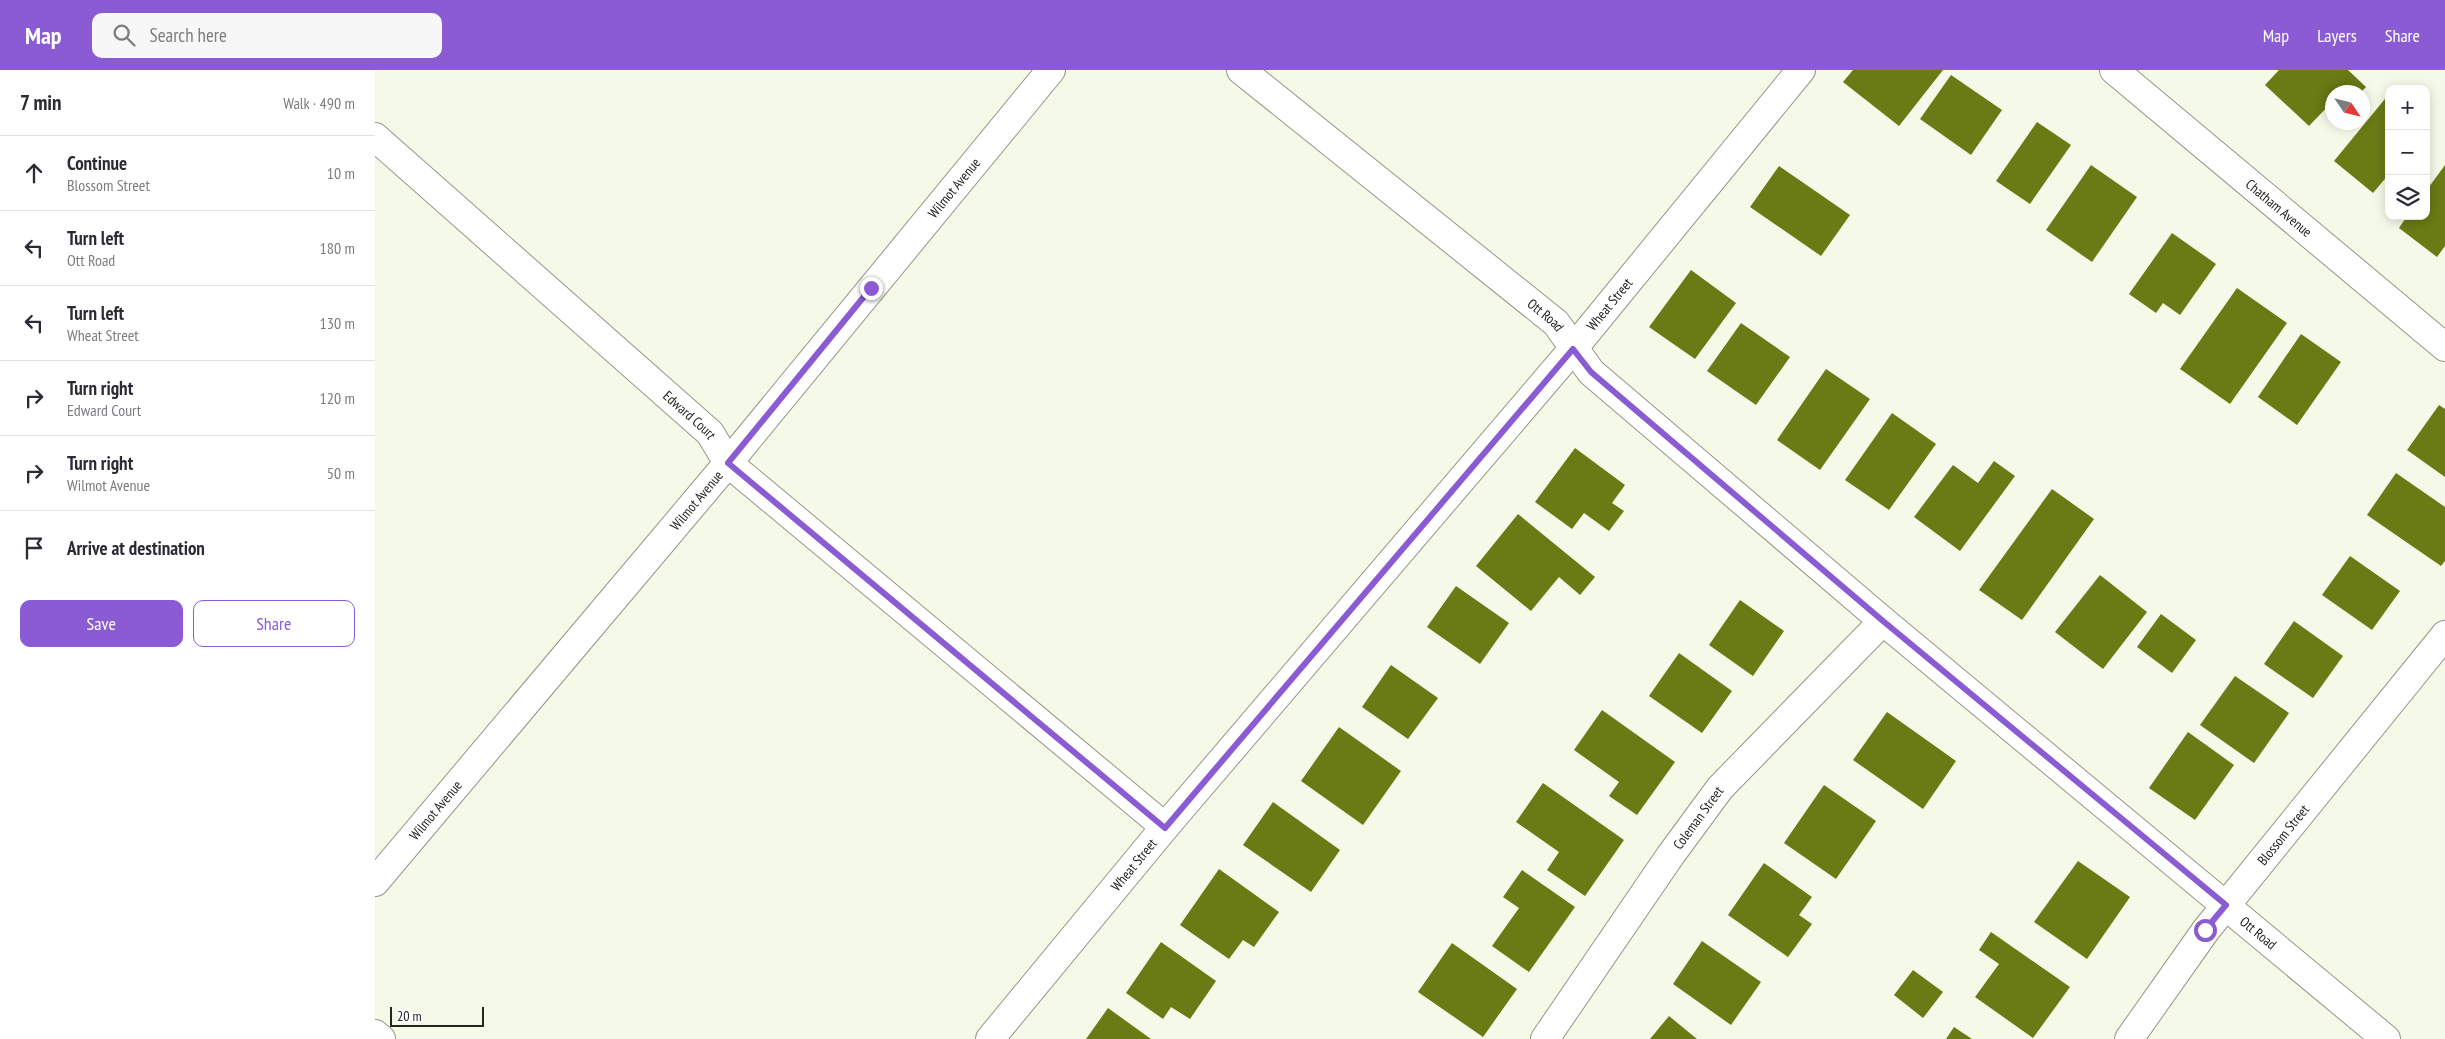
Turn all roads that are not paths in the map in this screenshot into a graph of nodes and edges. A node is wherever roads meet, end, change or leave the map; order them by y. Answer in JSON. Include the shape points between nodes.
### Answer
{"nodes":[{"id":1,"x":1051,"y":70,"type":"edge"},
{"id":2,"x":1241,"y":70,"type":"edge"},
{"id":3,"x":1801,"y":70,"type":"edge"},
{"id":4,"x":2114,"y":70,"type":"edge"},
{"id":5,"x":375,"y":137,"type":"edge"},
{"id":6,"x":2445,"y":347,"type":"edge"},
{"id":7,"x":1573,"y":349,"type":"junction"},
{"id":8,"x":728,"y":463,"type":"junction"},
{"id":9,"x":1883,"y":621,"type":"junction"},
{"id":10,"x":2445,"y":635,"type":"edge"},
{"id":11,"x":1165,"y":828,"type":"junction"},
{"id":12,"x":375,"y":882,"type":"edge"},
{"id":13,"x":2226,"y":905,"type":"junction"},
{"id":14,"x":375,"y":1034,"type":"edge"},
{"id":15,"x":381,"y":1039,"type":"edge"},
{"id":16,"x":990,"y":1039,"type":"edge"},
{"id":17,"x":1545,"y":1039,"type":"edge"},
{"id":18,"x":2129,"y":1039,"type":"edge"},
{"id":19,"x":2385,"y":1039,"type":"edge"}],
"edges":[{"from":1,"to":8,"type":"street","name":"Wilmot Avenue"},
{"from":2,"to":7,"type":"street","name":"Ott Road","via":[[1556,324]]},
{"from":3,"to":7,"type":"street","name":"Wheat Street"},
{"from":4,"to":6,"type":"street","name":"Chatham Avenue"},
{"from":5,"to":8,"type":"street","name":"Edward Court","via":[[710,433]]},
{"from":7,"to":9,"type":"street","name":"Ott Road","via":[[1591,372]]},
{"from":7,"to":11,"type":"street","name":"Wheat Street"},
{"from":8,"to":11,"type":"street","name":"Edward Court"},
{"from":8,"to":12,"type":"street","name":"Wilmot Avenue"},
{"from":9,"to":13,"type":"street","name":"Ott Road"},
{"from":9,"to":17,"type":"street","name":"Coleman Street","via":[[1720,788]]},
{"from":10,"to":13,"type":"street","name":"Blossom Street"},
{"from":11,"to":16,"type":"street","name":"Wheat Street"},
{"from":13,"to":18,"type":"street","name":"Blossom Street"},
{"from":13,"to":19,"type":"street","name":"Ott Road"},
{"from":14,"to":15,"type":"street"}]}
